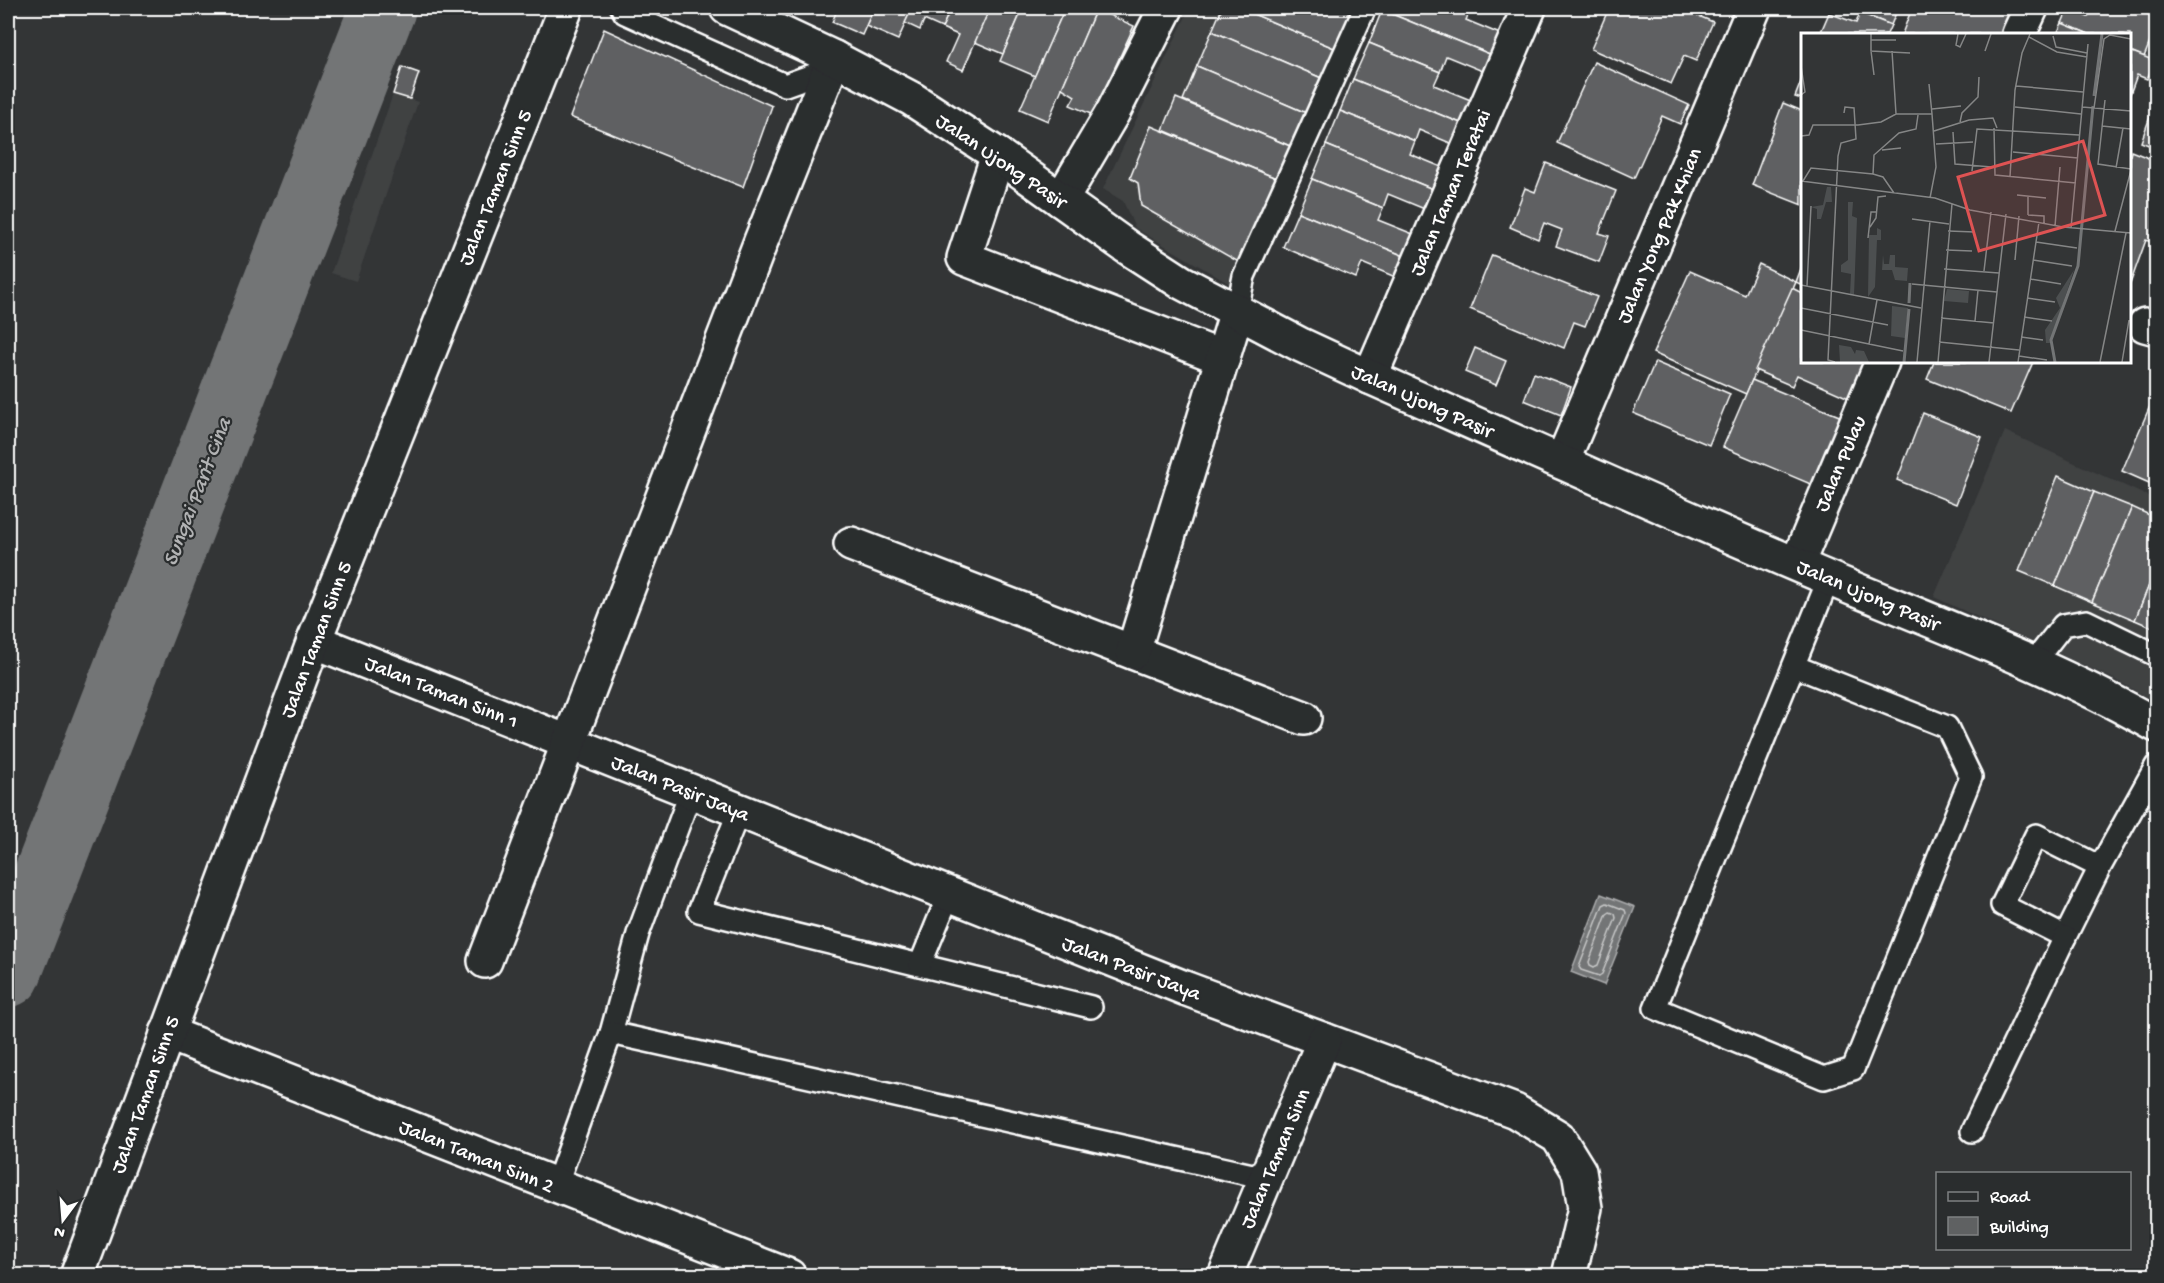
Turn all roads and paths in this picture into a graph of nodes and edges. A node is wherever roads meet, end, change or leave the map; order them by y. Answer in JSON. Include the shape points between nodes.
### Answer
{"nodes":[{"id":1,"x":566,"y":8,"type":"edge"},
{"id":2,"x":622,"y":8,"type":"edge"},
{"id":3,"x":727,"y":8,"type":"edge"},
{"id":4,"x":1166,"y":8,"type":"edge"},
{"id":5,"x":1365,"y":8,"type":"edge"},
{"id":6,"x":1528,"y":8,"type":"edge"},
{"id":7,"x":1754,"y":8,"type":"edge"},
{"id":8,"x":2031,"y":8,"type":"edge"},
{"id":9,"x":2019,"y":33,"type":"edge"},
{"id":10,"x":834,"y":58,"type":"junction"},
{"id":11,"x":998,"y":155,"type":"junction"},
{"id":12,"x":1061,"y":200,"type":"junction"},
{"id":13,"x":1237,"y":311,"type":"junction"},
{"id":14,"x":1223,"y":358,"type":"junction"},
{"id":15,"x":1882,"y":363,"type":"edge"},
{"id":16,"x":1370,"y":377,"type":"junction"},
{"id":17,"x":1562,"y":462,"type":"junction"},
{"id":18,"x":851,"y":544,"type":"dead end"},
{"id":19,"x":1797,"y":564,"type":"junction"},
{"id":20,"x":1829,"y":578,"type":"junction"},
{"id":21,"x":314,"y":640,"type":"junction"},
{"id":22,"x":1133,"y":652,"type":"junction"},
{"id":23,"x":2157,"y":655,"type":"edge"},
{"id":24,"x":2033,"y":663,"type":"junction"},
{"id":25,"x":1794,"y":666,"type":"junction"},
{"id":26,"x":1304,"y":718,"type":"dead end"},
{"id":27,"x":2157,"y":725,"type":"edge"},
{"id":28,"x":570,"y":742,"type":"junction"},
{"id":29,"x":2157,"y":766,"type":"edge"},
{"id":30,"x":691,"y":791,"type":"junction"},
{"id":31,"x":739,"y":811,"type":"junction"},
{"id":32,"x":2100,"y":867,"type":"junction"},
{"id":33,"x":949,"y":894,"type":"junction"},
{"id":34,"x":2065,"y":937,"type":"junction"},
{"id":35,"x":485,"y":961,"type":"dead end"},
{"id":36,"x":920,"y":965,"type":"junction"},
{"id":37,"x":1091,"y":1007,"type":"dead end"},
{"id":38,"x":166,"y":1033,"type":"junction"},
{"id":39,"x":611,"y":1033,"type":"junction"},
{"id":40,"x":1324,"y":1040,"type":"junction"},
{"id":41,"x":1972,"y":1131,"type":"dead end"},
{"id":42,"x":1266,"y":1178,"type":"junction"},
{"id":43,"x":556,"y":1186,"type":"junction"},
{"id":44,"x":77,"y":1275,"type":"edge"},
{"id":45,"x":789,"y":1275,"type":"edge"},
{"id":46,"x":1225,"y":1275,"type":"edge"},
{"id":47,"x":1569,"y":1275,"type":"edge"}],
"edges":[{"from":1,"to":21,"type":"street","name":"Jalan Taman Sinn 5"},
{"from":2,"to":10,"type":"lane","via":[[625,13],[786,85],[813,75]]},
{"from":3,"to":10,"type":"street","name":"Jalan Ujong Pasir"},
{"from":4,"to":12,"type":"street","via":[[1113,112]]},
{"from":5,"to":13,"type":"lane","via":[[1244,276]]},
{"from":6,"to":16,"type":"street","name":"Jalan Taman Teratai"},
{"from":7,"to":17,"type":"street","name":"Jalan Yong Pak Khian"},
{"from":8,"to":9,"type":"street"},
{"from":10,"to":11,"type":"street","name":"Jalan Ujong Pasir","via":[[912,99]]},
{"from":10,"to":28,"type":"street"},
{"from":11,"to":12,"type":"street","name":"Jalan Ujong Pasir"},
{"from":11,"to":14,"type":"street","via":[[964,258]]},
{"from":12,"to":13,"type":"street","name":"Jalan Ujong Pasir","via":[[1181,282]]},
{"from":13,"to":14,"type":"street"},
{"from":13,"to":16,"type":"street","name":"Jalan Ujong Pasir"},
{"from":14,"to":22,"type":"street"},
{"from":15,"to":19,"type":"street","name":"Jalan Pulau"},
{"from":16,"to":17,"type":"street","name":"Jalan Ujong Pasir"},
{"from":17,"to":19,"type":"street","name":"Jalan Ujong Pasir"},
{"from":18,"to":22,"type":"street"},
{"from":19,"to":20,"type":"street","name":"Jalan Ujong Pasir"},
{"from":20,"to":24,"type":"street","name":"Jalan Ujong Pasir"},
{"from":20,"to":25,"type":"lane"},
{"from":21,"to":28,"type":"street","name":"Jalan Taman Sinn 1"},
{"from":21,"to":38,"type":"street","name":"Jalan Taman Sinn 5"},
{"from":22,"to":26,"type":"street"},
{"from":23,"to":24,"type":"lane","via":[[2086,621],[2063,625]]},
{"from":24,"to":27,"type":"street","name":"Jalan Ujong Pasir"},
{"from":25,"to":25,"type":"lane","via":[[1947,727],[1971,777],[1853,1070],[1824,1078],[1655,1008]]},
{"from":28,"to":30,"type":"street","name":"Jalan Pasir Jaya"},
{"from":28,"to":35,"type":"street"},
{"from":29,"to":32,"type":"lane"},
{"from":30,"to":31,"type":"street","name":"Jalan Pasir Jaya"},
{"from":30,"to":39,"type":"lane","via":[[638,933]]},
{"from":31,"to":33,"type":"street","name":"Jalan Pasir Jaya"},
{"from":31,"to":36,"type":"lane","via":[[699,911]]},
{"from":32,"to":34,"type":"lane"},
{"from":32,"to":34,"type":"lane","via":[[2036,835],[2002,905]]},
{"from":33,"to":36,"type":"lane"},
{"from":33,"to":40,"type":"street","name":"Jalan Pasir Jaya"},
{"from":34,"to":41,"type":"lane"},
{"from":36,"to":37,"type":"lane"},
{"from":38,"to":43,"type":"street","name":"Jalan Taman Sinn 2"},
{"from":38,"to":44,"type":"street","name":"Jalan Taman Sinn 5"},
{"from":39,"to":42,"type":"lane"},
{"from":39,"to":43,"type":"lane"},
{"from":40,"to":42,"type":"street","name":"Jalan Taman Sinn"},
{"from":40,"to":47,"type":"street","name":"Jalan Pasir Jaya","via":[[1515,1111],[1558,1137],[1579,1171],[1585,1208]]},
{"from":42,"to":46,"type":"street","name":"Jalan Taman Sinn"},
{"from":43,"to":45,"type":"street","name":"Jalan Taman Sinn 2"}]}
